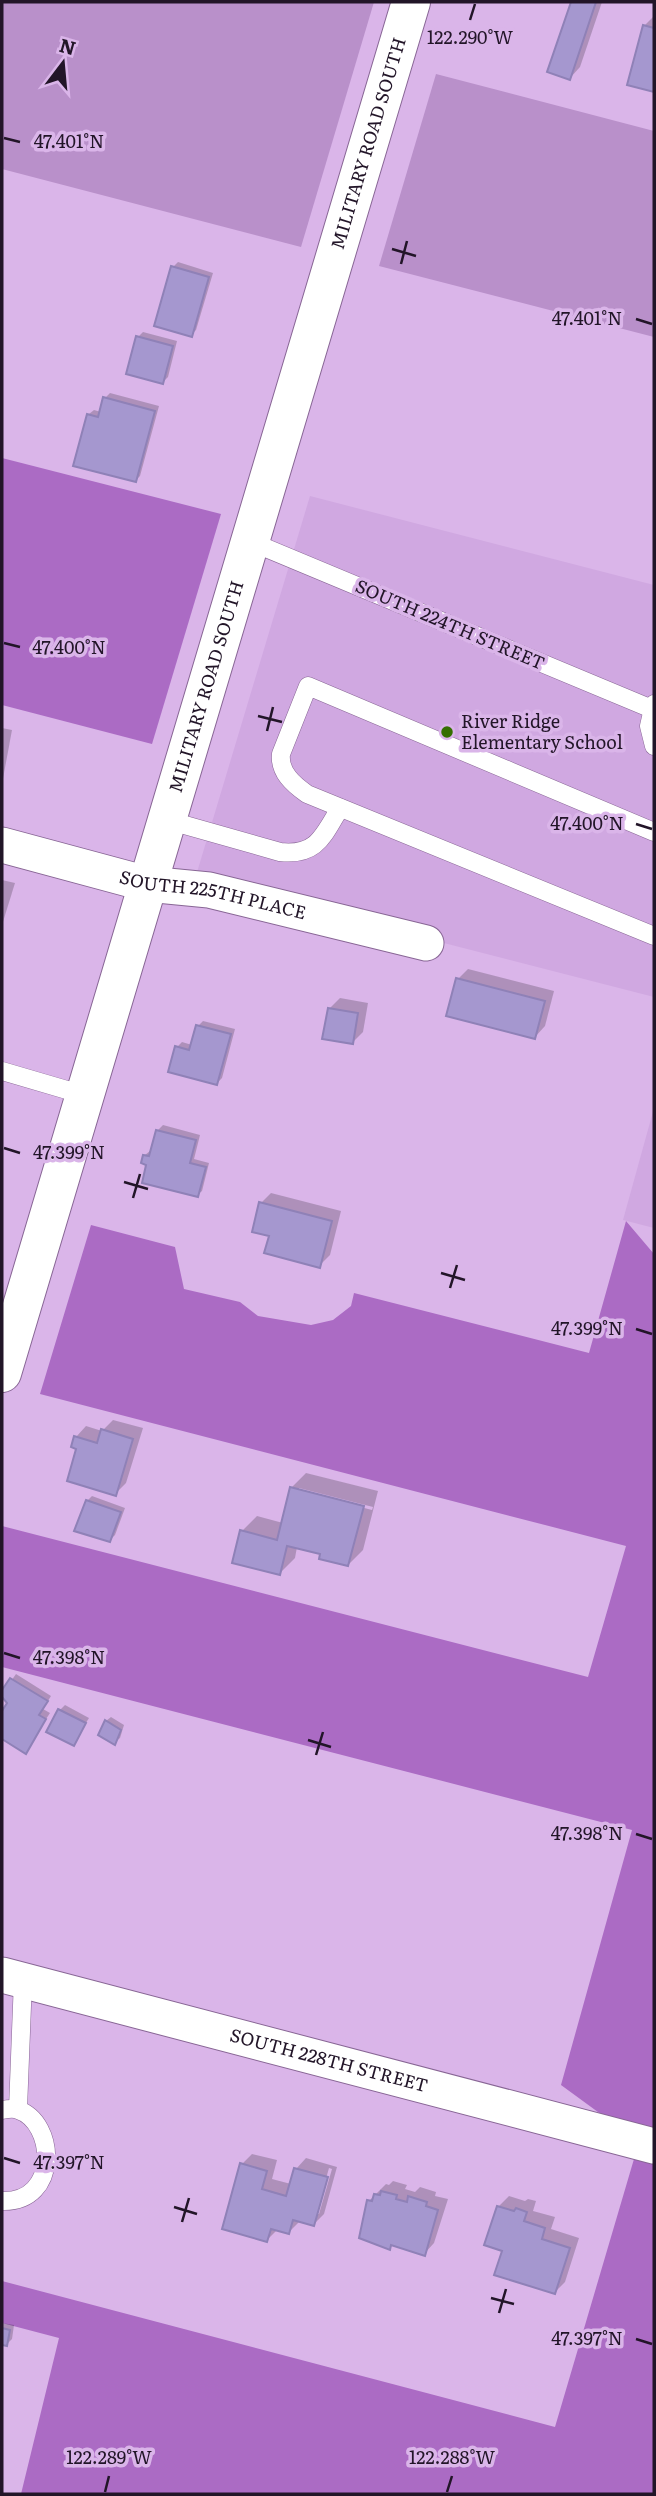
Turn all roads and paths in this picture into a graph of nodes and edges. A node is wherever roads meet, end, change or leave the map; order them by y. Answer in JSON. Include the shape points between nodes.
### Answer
{"nodes":[{"id":1,"x":411,"y":2,"type":"edge"},
{"id":2,"x":249,"y":541,"type":"junction"},
{"id":3,"x":653,"y":707,"type":"edge"},
{"id":4,"x":654,"y":746,"type":"edge"},
{"id":5,"x":340,"y":808,"type":"junction"},
{"id":6,"x":167,"y":820,"type":"junction"},
{"id":7,"x":654,"y":832,"type":"edge"},
{"id":8,"x":2,"y":845,"type":"edge"},
{"id":9,"x":147,"y":884,"type":"junction"},
{"id":10,"x":654,"y":936,"type":"edge"},
{"id":11,"x":426,"y":943,"type":"dead end"},
{"id":12,"x":2,"y":1071,"type":"edge"},
{"id":13,"x":85,"y":1095,"type":"junction"},
{"id":14,"x":2,"y":1373,"type":"edge"},
{"id":15,"x":13,"y":1978,"type":"edge"},
{"id":16,"x":10,"y":2110,"type":"edge"},
{"id":17,"x":654,"y":2146,"type":"edge"},
{"id":18,"x":2,"y":2201,"type":"edge"}],
"edges":[{"from":1,"to":2,"type":"main road","name":"MILITARY ROAD SOUTH"},
{"from":2,"to":3,"type":"lane","name":"SOUTH 224TH STREET"},
{"from":2,"to":6,"type":"main road","name":"MILITARY ROAD SOUTH"},
{"from":3,"to":4,"type":"lane","name":"SOUTH 224TH STREET","via":[[649,726]]},
{"from":5,"to":6,"type":"lane","via":[[312,849],[296,854]]},
{"from":5,"to":7,"type":"lane","via":[[294,785],[280,763],[307,686]]},
{"from":5,"to":10,"type":"lane"},
{"from":6,"to":9,"type":"main road","name":"MILITARY ROAD SOUTH"},
{"from":8,"to":9,"type":"street","name":"SOUTH 225TH PLACE"},
{"from":9,"to":11,"type":"street","name":"SOUTH 225TH PLACE","via":[[209,890]]},
{"from":9,"to":13,"type":"main road","name":"MILITARY ROAD SOUTH"},
{"from":12,"to":13,"type":"lane"},
{"from":13,"to":14,"type":"main road","name":"MILITARY ROAD SOUTH"},
{"from":15,"to":16,"type":"lane"},
{"from":15,"to":17,"type":"street","name":"SOUTH 228TH STREET"},
{"from":16,"to":18,"type":"lane","via":[[31,2117],[46,2149],[47,2168],[31,2192]]}]}
